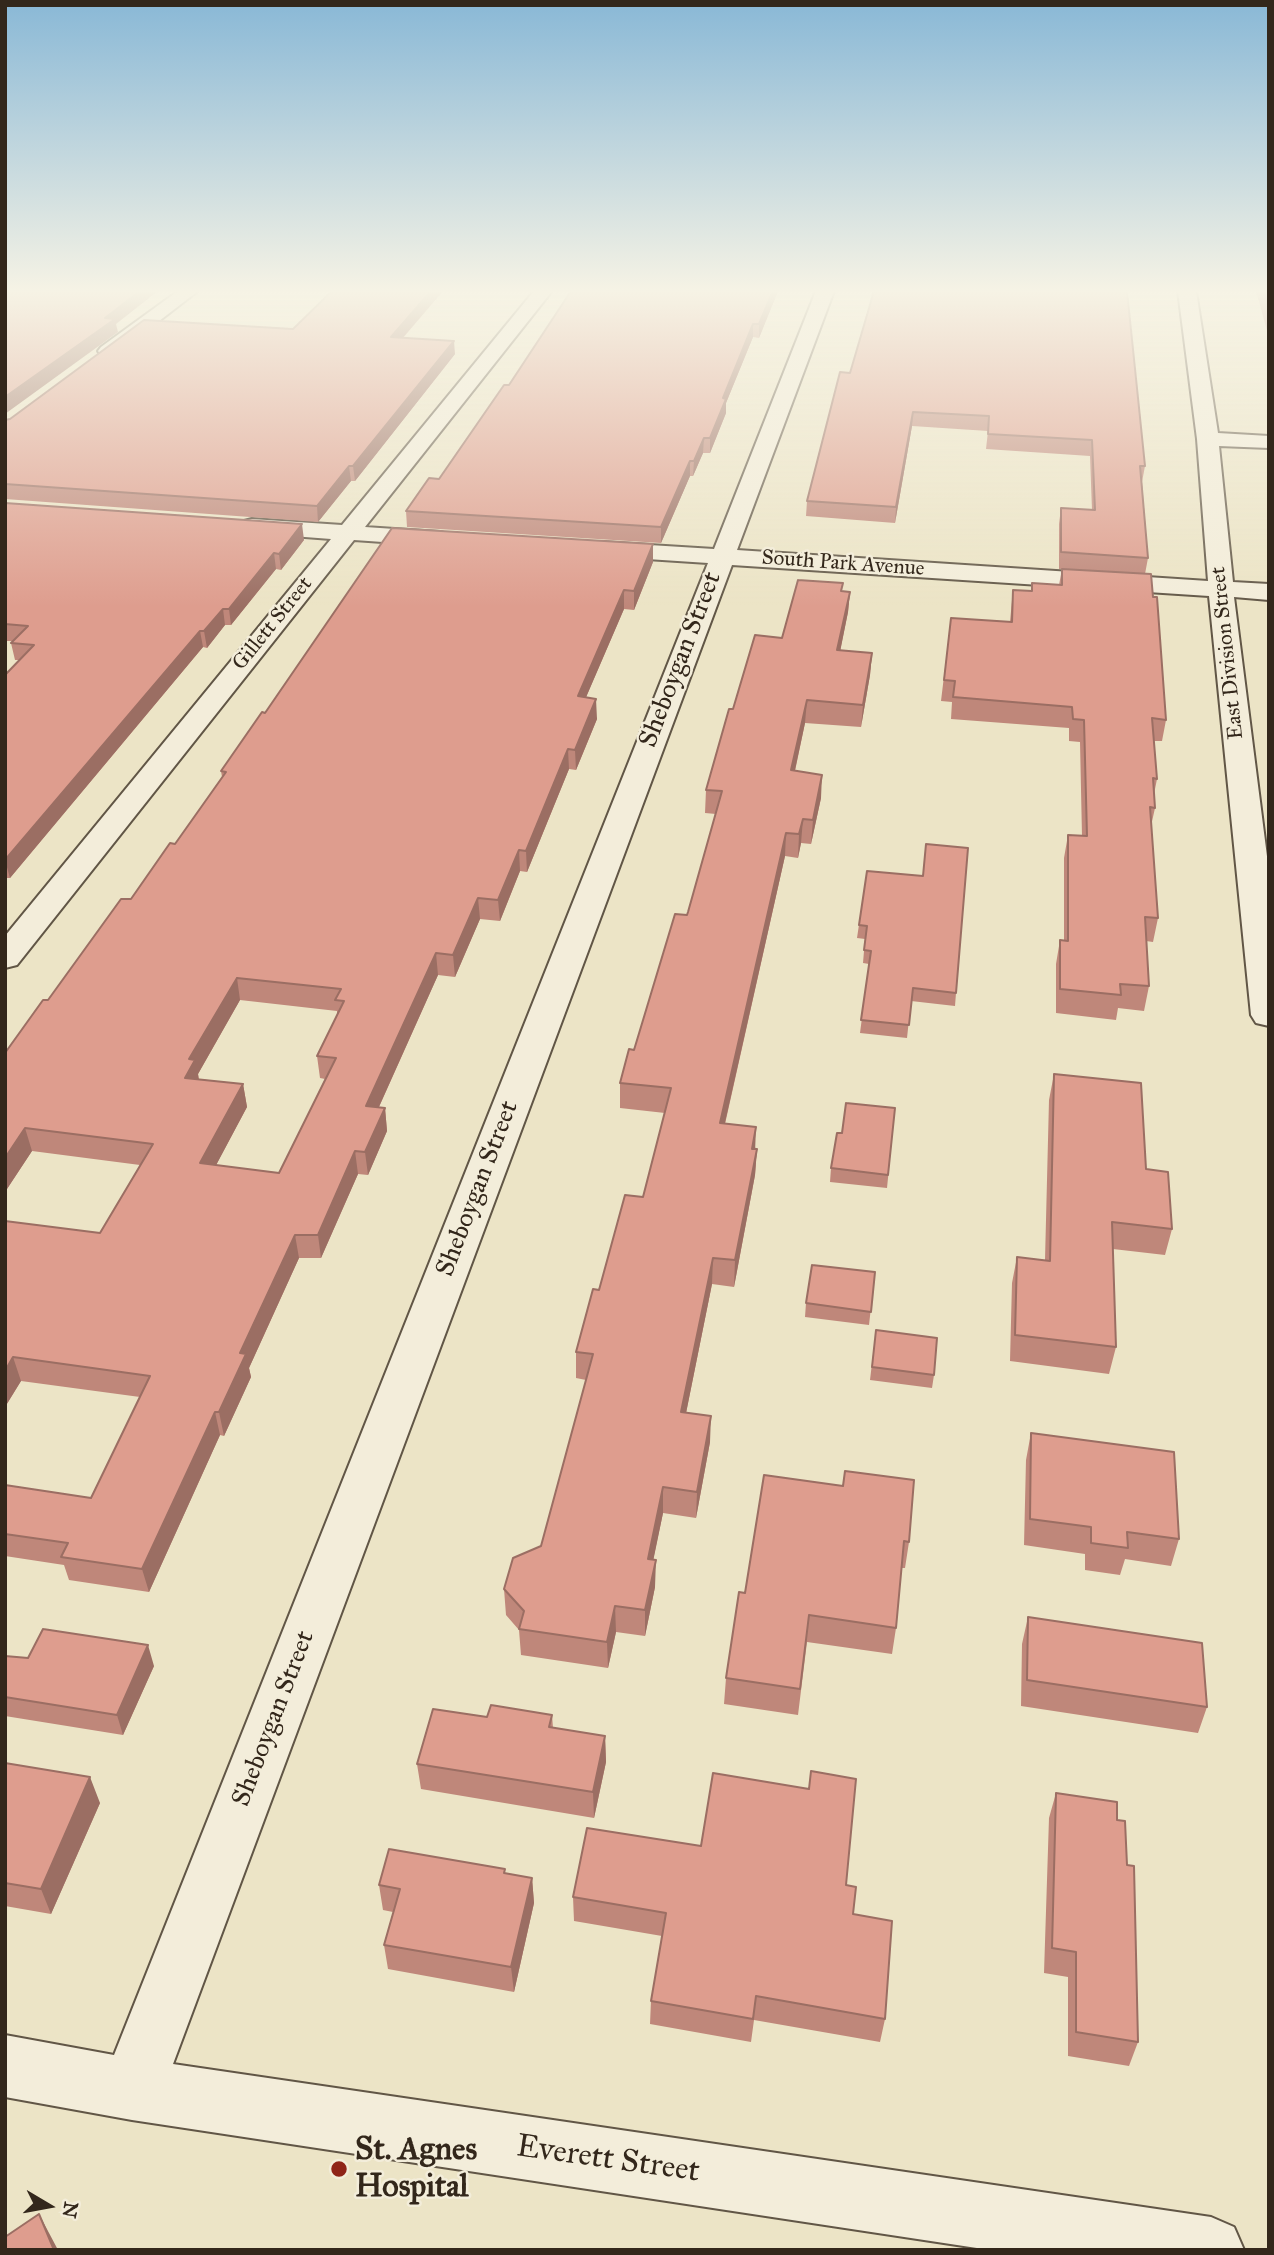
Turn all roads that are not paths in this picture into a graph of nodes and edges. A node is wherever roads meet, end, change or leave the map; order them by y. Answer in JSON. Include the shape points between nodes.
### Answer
{"nodes":[{"id":1,"x":457,"y":396,"type":"edge"},
{"id":2,"x":784,"y":396,"type":"edge"},
{"id":3,"x":1202,"y":396,"type":"edge"},
{"id":4,"x":1208,"y":439,"type":"junction"},
{"id":5,"x":1269,"y":442,"type":"edge"},
{"id":6,"x":226,"y":524,"type":"edge"},
{"id":7,"x":345,"y":533,"type":"junction"},
{"id":8,"x":465,"y":541,"type":"edge"},
{"id":9,"x":573,"y":547,"type":"edge"},
{"id":10,"x":721,"y":556,"type":"junction"},
{"id":11,"x":1221,"y":589,"type":"junction"},
{"id":12,"x":1269,"y":592,"type":"edge"},
{"id":13,"x":1266,"y":957,"type":"edge"},
{"id":14,"x":5,"y":958,"type":"edge"},
{"id":15,"x":1269,"y":1015,"type":"edge"},
{"id":16,"x":5,"y":2066,"type":"edge"},
{"id":17,"x":132,"y":2089,"type":"junction"},
{"id":18,"x":1211,"y":2250,"type":"edge"}],
"edges":[{"from":1,"to":7,"type":"street","name":"Gillett Street"},
{"from":2,"to":10,"type":"street","name":"Sheboygan Street"},
{"from":3,"to":4,"type":"street","name":"East Division Street"},
{"from":4,"to":5,"type":"street"},
{"from":4,"to":11,"type":"street","name":"East Division Street"},
{"from":6,"to":7,"type":"street"},
{"from":7,"to":8,"type":"street"},
{"from":7,"to":14,"type":"street","name":"Gillett Street"},
{"from":9,"to":10,"type":"street","name":"South Park Avenue"},
{"from":10,"to":11,"type":"street","name":"South Park Avenue"},
{"from":10,"to":17,"type":"street","name":"Sheboygan Street"},
{"from":11,"to":12,"type":"street","name":"South Park Avenue"},
{"from":11,"to":13,"type":"street","name":"East Division Street"},
{"from":13,"to":15,"type":"street","name":"East Division Street"},
{"from":16,"to":17,"type":"street","name":"Everett Street"},
{"from":17,"to":18,"type":"street","name":"Everett Street"}]}
